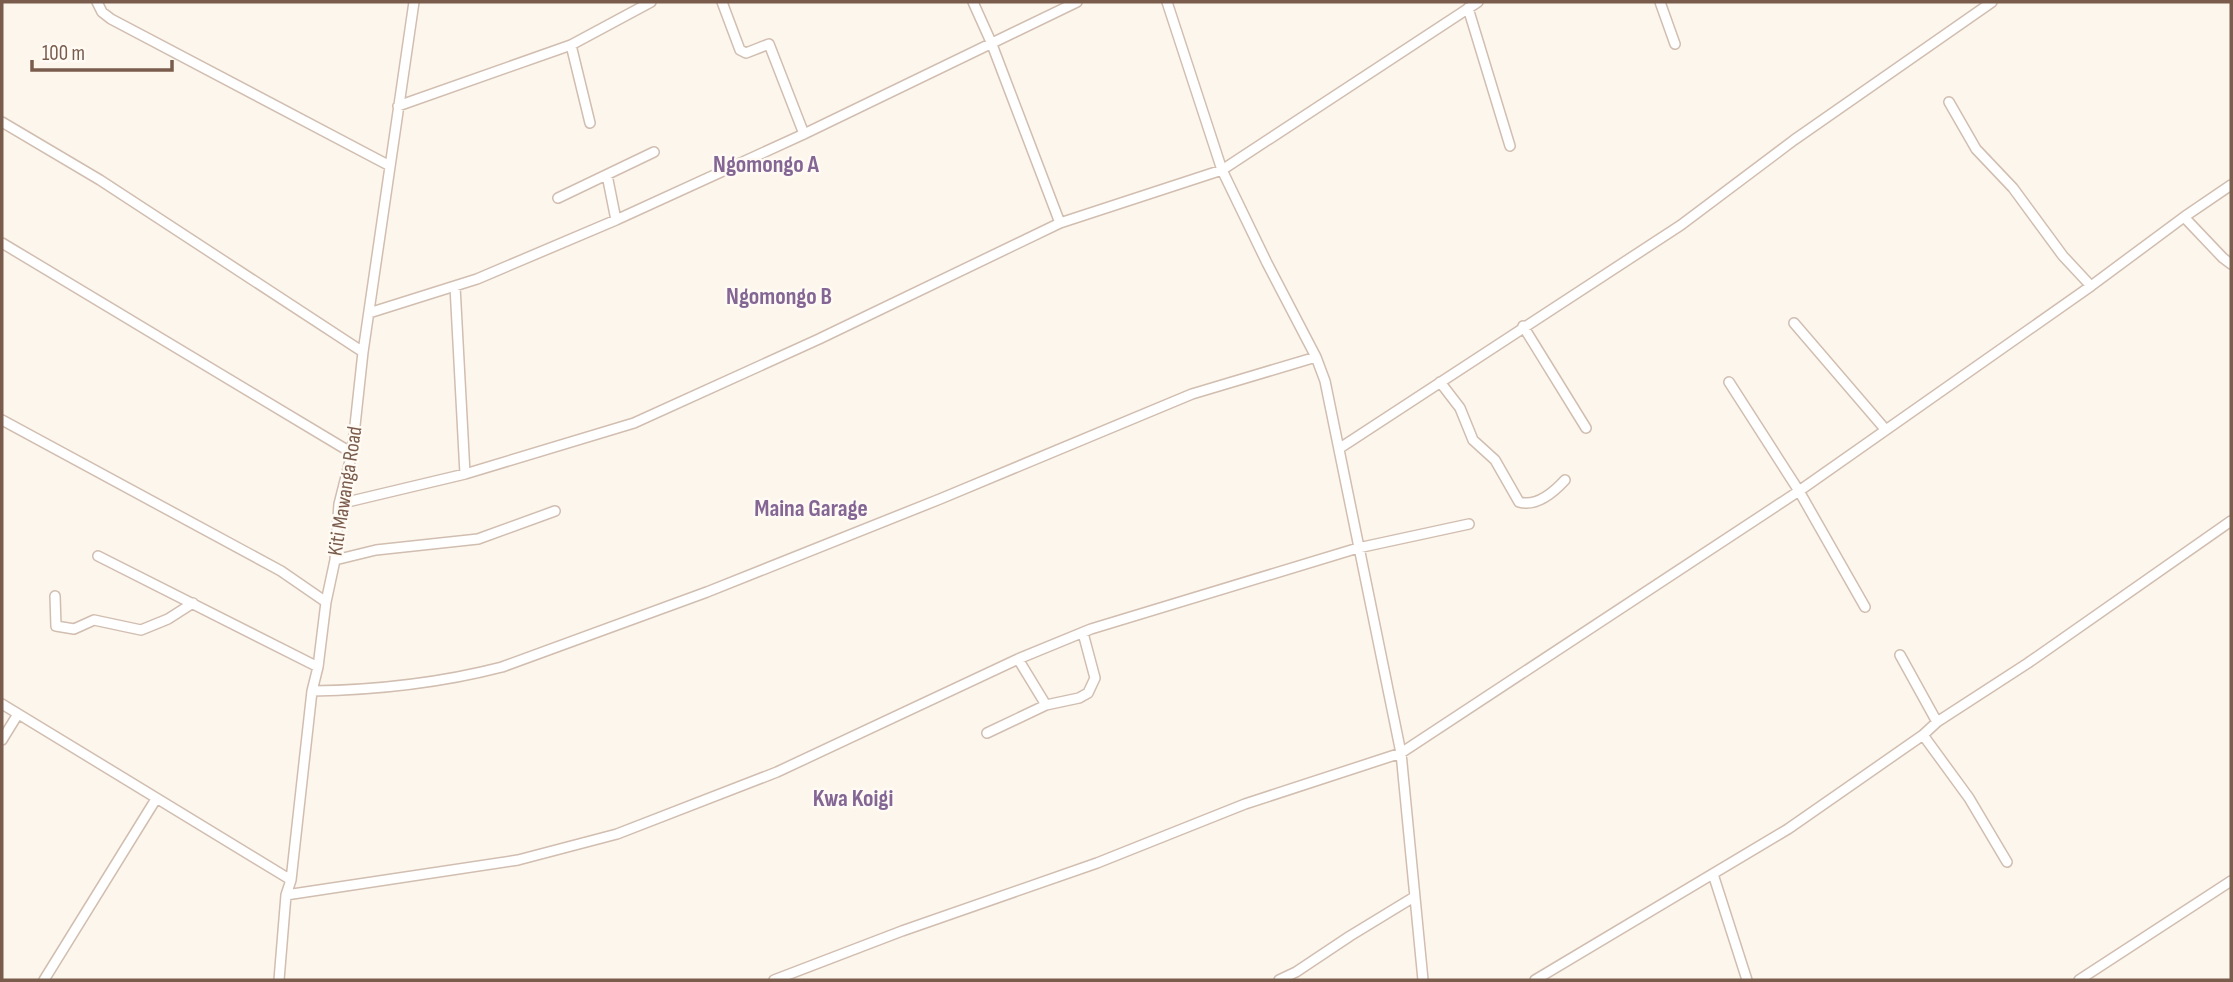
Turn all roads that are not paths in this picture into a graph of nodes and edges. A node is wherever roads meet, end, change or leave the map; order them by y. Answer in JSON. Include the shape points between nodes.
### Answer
{"nodes":[{"id":1,"x":97,"y":2,"type":"edge"},
{"id":2,"x":413,"y":2,"type":"edge"},
{"id":3,"x":651,"y":2,"type":"edge"},
{"id":4,"x":722,"y":2,"type":"edge"},
{"id":5,"x":973,"y":2,"type":"edge"},
{"id":6,"x":1077,"y":2,"type":"edge"},
{"id":7,"x":1167,"y":2,"type":"edge"},
{"id":8,"x":1478,"y":2,"type":"edge"},
{"id":9,"x":1660,"y":2,"type":"edge"},
{"id":10,"x":1992,"y":2,"type":"edge"},
{"id":11,"x":1468,"y":8,"type":"junction"},
{"id":12,"x":991,"y":43,"type":"junction"},
{"id":13,"x":1675,"y":44,"type":"dead end"},
{"id":14,"x":571,"y":45,"type":"junction"},
{"id":15,"x":1949,"y":102,"type":"dead end"},
{"id":16,"x":398,"y":106,"type":"junction"},
{"id":17,"x":2,"y":122,"type":"edge"},
{"id":18,"x":590,"y":123,"type":"dead end"},
{"id":19,"x":804,"y":134,"type":"junction"},
{"id":20,"x":1510,"y":146,"type":"dead end"},
{"id":21,"x":654,"y":152,"type":"dead end"},
{"id":22,"x":390,"y":166,"type":"junction"},
{"id":23,"x":1222,"y":170,"type":"junction"},
{"id":24,"x":607,"y":175,"type":"junction"},
{"id":25,"x":2231,"y":186,"type":"edge"},
{"id":26,"x":558,"y":198,"type":"dead end"},
{"id":27,"x":2184,"y":217,"type":"junction"},
{"id":28,"x":616,"y":220,"type":"junction"},
{"id":29,"x":1060,"y":223,"type":"junction"},
{"id":30,"x":2,"y":243,"type":"edge"},
{"id":31,"x":2231,"y":264,"type":"edge"},
{"id":32,"x":455,"y":286,"type":"junction"},
{"id":33,"x":2091,"y":286,"type":"junction"},
{"id":34,"x":369,"y":313,"type":"junction"},
{"id":35,"x":1794,"y":323,"type":"dead end"},
{"id":36,"x":1523,"y":327,"type":"junction"},
{"id":37,"x":363,"y":352,"type":"junction"},
{"id":38,"x":1317,"y":357,"type":"junction"},
{"id":39,"x":1440,"y":382,"type":"junction"},
{"id":40,"x":1730,"y":382,"type":"dead end"},
{"id":41,"x":2,"y":420,"type":"edge"},
{"id":42,"x":1586,"y":428,"type":"dead end"},
{"id":43,"x":1885,"y":429,"type":"junction"},
{"id":44,"x":1340,"y":448,"type":"junction"},
{"id":45,"x":352,"y":453,"type":"junction"},
{"id":46,"x":465,"y":474,"type":"junction"},
{"id":47,"x":1565,"y":480,"type":"dead end"},
{"id":48,"x":1799,"y":491,"type":"junction"},
{"id":49,"x":339,"y":504,"type":"junction"},
{"id":50,"x":555,"y":511,"type":"dead end"},
{"id":51,"x":2231,"y":521,"type":"edge"},
{"id":52,"x":1469,"y":524,"type":"dead end"},
{"id":53,"x":1358,"y":548,"type":"junction"},
{"id":54,"x":98,"y":556,"type":"dead end"},
{"id":55,"x":335,"y":560,"type":"junction"},
{"id":56,"x":55,"y":596,"type":"dead end"},
{"id":57,"x":326,"y":602,"type":"junction"},
{"id":58,"x":193,"y":603,"type":"junction"},
{"id":59,"x":1865,"y":607,"type":"dead end"},
{"id":60,"x":1083,"y":633,"type":"junction"},
{"id":61,"x":1900,"y":655,"type":"dead end"},
{"id":62,"x":1018,"y":659,"type":"junction"},
{"id":63,"x":318,"y":667,"type":"junction"},
{"id":64,"x":312,"y":691,"type":"junction"},
{"id":65,"x":2,"y":704,"type":"edge"},
{"id":66,"x":1046,"y":705,"type":"junction"},
{"id":67,"x":19,"y":714,"type":"junction"},
{"id":68,"x":1937,"y":722,"type":"junction"},
{"id":69,"x":987,"y":733,"type":"dead end"},
{"id":70,"x":1923,"y":735,"type":"junction"},
{"id":71,"x":2,"y":740,"type":"edge"},
{"id":72,"x":1401,"y":753,"type":"junction"},
{"id":73,"x":156,"y":799,"type":"junction"},
{"id":74,"x":2007,"y":862,"type":"dead end"},
{"id":75,"x":1713,"y":874,"type":"junction"},
{"id":76,"x":291,"y":880,"type":"junction"},
{"id":77,"x":2231,"y":881,"type":"edge"},
{"id":78,"x":286,"y":895,"type":"junction"},
{"id":79,"x":1414,"y":897,"type":"junction"},
{"id":80,"x":44,"y":980,"type":"edge"},
{"id":81,"x":279,"y":980,"type":"edge"},
{"id":82,"x":774,"y":980,"type":"edge"},
{"id":83,"x":1279,"y":980,"type":"edge"},
{"id":84,"x":1423,"y":980,"type":"edge"},
{"id":85,"x":1535,"y":980,"type":"edge"},
{"id":86,"x":1747,"y":980,"type":"edge"},
{"id":87,"x":2079,"y":980,"type":"edge"}],
"edges":[{"from":1,"to":22,"type":"street","via":[[111,19]]},
{"from":2,"to":16,"type":"street","name":"Kiti Mawanga Road"},
{"from":3,"to":14,"type":"street"},
{"from":4,"to":19,"type":"street","via":[[740,50],[746,53],[769,44]]},
{"from":5,"to":12,"type":"street"},
{"from":6,"to":12,"type":"street"},
{"from":7,"to":23,"type":"street"},
{"from":8,"to":11,"type":"street"},
{"from":9,"to":13,"type":"street"},
{"from":10,"to":36,"type":"street","via":[[1681,225]]},
{"from":11,"to":20,"type":"street"},
{"from":11,"to":23,"type":"street"},
{"from":12,"to":19,"type":"street"},
{"from":12,"to":29,"type":"street"},
{"from":14,"to":16,"type":"street"},
{"from":14,"to":18,"type":"street"},
{"from":15,"to":33,"type":"street","via":[[1985,161],[2005,179]]},
{"from":16,"to":22,"type":"street","name":"Kiti Mawanga Road"},
{"from":17,"to":37,"type":"street","via":[[100,180]]},
{"from":19,"to":28,"type":"street"},
{"from":21,"to":24,"type":"street"},
{"from":22,"to":34,"type":"street","name":"Kiti Mawanga Road"},
{"from":23,"to":29,"type":"street"},
{"from":23,"to":38,"type":"street"},
{"from":24,"to":26,"type":"street"},
{"from":24,"to":28,"type":"street"},
{"from":25,"to":27,"type":"street"},
{"from":27,"to":31,"type":"street"},
{"from":27,"to":33,"type":"street"},
{"from":28,"to":32,"type":"street"},
{"from":29,"to":46,"type":"street","via":[[634,423]]},
{"from":30,"to":45,"type":"street"},
{"from":32,"to":34,"type":"street"},
{"from":32,"to":46,"type":"street"},
{"from":33,"to":43,"type":"street"},
{"from":34,"to":37,"type":"street","name":"Kiti Mawanga Road"},
{"from":35,"to":43,"type":"street"},
{"from":36,"to":39,"type":"street"},
{"from":36,"to":42,"type":"street"},
{"from":37,"to":45,"type":"street","name":"Kiti Mawanga Road"},
{"from":38,"to":44,"type":"street"},
{"from":38,"to":64,"type":"street","via":[[1192,394],[707,593],[502,667],[368,690]]},
{"from":39,"to":44,"type":"street"},
{"from":39,"to":47,"type":"street","via":[[1460,408],[1473,440],[1495,460],[1519,502],[1539,501]]},
{"from":40,"to":48,"type":"street"},
{"from":41,"to":57,"type":"street","via":[[281,571]]},
{"from":43,"to":48,"type":"street"},
{"from":44,"to":53,"type":"street"},
{"from":45,"to":49,"type":"street","name":"Kiti Mawanga Road"},
{"from":46,"to":49,"type":"street"},
{"from":48,"to":59,"type":"street"},
{"from":48,"to":72,"type":"street"},
{"from":49,"to":55,"type":"street","name":"Kiti Mawanga Road"},
{"from":50,"to":55,"type":"street","via":[[478,539],[376,550]]},
{"from":51,"to":68,"type":"street"},
{"from":52,"to":53,"type":"street"},
{"from":53,"to":60,"type":"street"},
{"from":53,"to":72,"type":"street"},
{"from":54,"to":58,"type":"street"},
{"from":55,"to":57,"type":"street","name":"Kiti Mawanga Road"},
{"from":56,"to":58,"type":"street","via":[[56,626],[74,629],[94,620],[141,630]]},
{"from":57,"to":63,"type":"street","name":"Kiti Mawanga Road"},
{"from":58,"to":63,"type":"street"},
{"from":60,"to":62,"type":"street"},
{"from":60,"to":66,"type":"street","via":[[1093,684],[1079,698]]},
{"from":61,"to":68,"type":"street"},
{"from":62,"to":66,"type":"street"},
{"from":62,"to":78,"type":"street","via":[[777,772],[617,834],[517,860]]},
{"from":63,"to":64,"type":"street","name":"Kiti Mawanga Road"},
{"from":64,"to":76,"type":"street","name":"Kiti Mawanga Road"},
{"from":65,"to":67,"type":"street"},
{"from":66,"to":69,"type":"street"},
{"from":67,"to":71,"type":"street"},
{"from":67,"to":73,"type":"street"},
{"from":68,"to":70,"type":"street"},
{"from":70,"to":74,"type":"street"},
{"from":70,"to":75,"type":"street","via":[[1788,829]]},
{"from":72,"to":79,"type":"street"},
{"from":72,"to":82,"type":"street","via":[[1245,804]]},
{"from":73,"to":76,"type":"street"},
{"from":73,"to":80,"type":"street"},
{"from":75,"to":85,"type":"street"},
{"from":75,"to":86,"type":"street"},
{"from":76,"to":78,"type":"street","name":"Kiti Mawanga Road"},
{"from":77,"to":87,"type":"street"},
{"from":78,"to":81,"type":"street","name":"Kiti Mawanga Road"},
{"from":79,"to":83,"type":"street"},
{"from":79,"to":84,"type":"street"}]}
